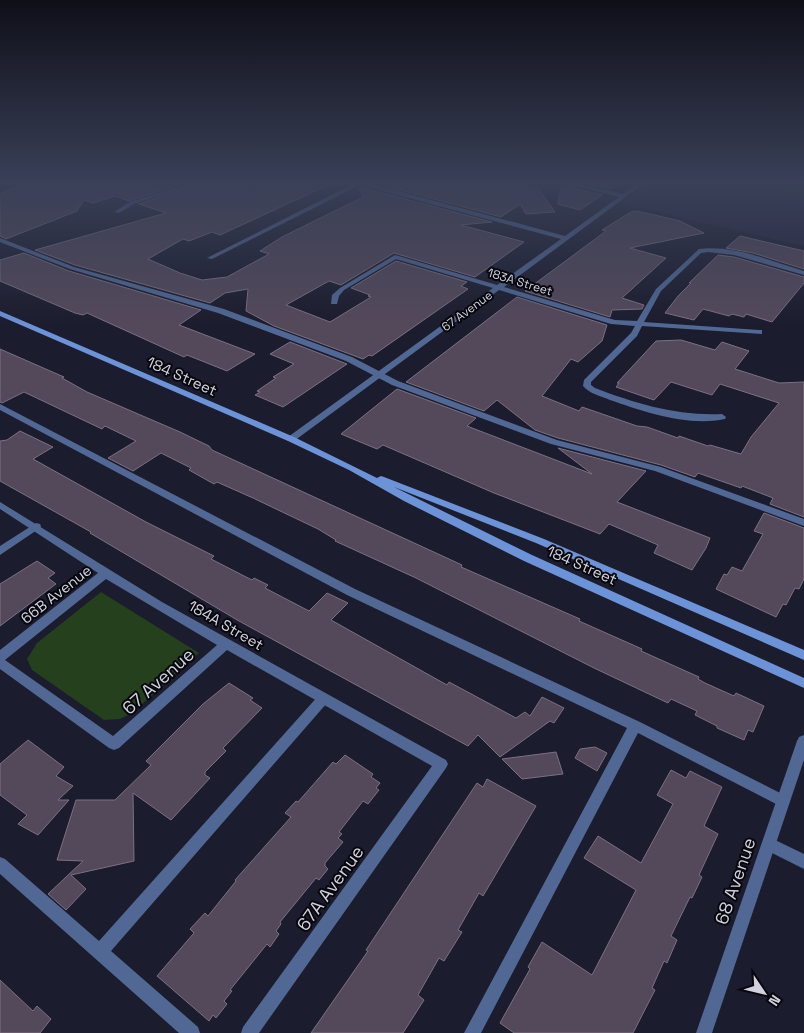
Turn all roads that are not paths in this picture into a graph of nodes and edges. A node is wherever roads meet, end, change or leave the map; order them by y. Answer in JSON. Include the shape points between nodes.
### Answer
{"nodes":[{"id":1,"x":266,"y":230,"type":"edge"},
{"id":2,"x":537,"y":230,"type":"edge"},
{"id":3,"x":577,"y":230,"type":"edge"},
{"id":4,"x":566,"y":238,"type":"junction"},
{"id":5,"x":0,"y":240,"type":"edge"},
{"id":6,"x":210,"y":258,"type":"dead end"},
{"id":7,"x":802,"y":273,"type":"dead end"},
{"id":8,"x":499,"y":287,"type":"junction"},
{"id":9,"x":334,"y":302,"type":"dead end"},
{"id":10,"x":0,"y":313,"type":"edge"},
{"id":11,"x":638,"y":325,"type":"junction"},
{"id":12,"x":759,"y":332,"type":"dead end"},
{"id":13,"x":381,"y":374,"type":"junction"},
{"id":14,"x":0,"y":407,"type":"edge"},
{"id":15,"x":722,"y":417,"type":"dead end"},
{"id":16,"x":291,"y":440,"type":"junction"},
{"id":17,"x":352,"y":468,"type":"junction"},
{"id":18,"x":0,"y":505,"type":"edge"},
{"id":19,"x":804,"y":524,"type":"edge"},
{"id":20,"x":36,"y":526,"type":"junction"},
{"id":21,"x":0,"y":551,"type":"edge"},
{"id":22,"x":106,"y":573,"type":"junction"},
{"id":23,"x":225,"y":645,"type":"junction"},
{"id":24,"x":804,"y":654,"type":"edge"},
{"id":25,"x":0,"y":657,"type":"edge"},
{"id":26,"x":0,"y":663,"type":"edge"},
{"id":27,"x":804,"y":683,"type":"edge"},
{"id":28,"x":323,"y":699,"type":"junction"},
{"id":29,"x":635,"y":726,"type":"junction"},
{"id":30,"x":804,"y":741,"type":"edge"},
{"id":31,"x":441,"y":764,"type":"joint"},
{"id":32,"x":783,"y":801,"type":"junction"},
{"id":33,"x":769,"y":844,"type":"junction"},
{"id":34,"x":804,"y":862,"type":"edge"},
{"id":35,"x":0,"y":864,"type":"edge"},
{"id":36,"x":100,"y":952,"type":"junction"},
{"id":37,"x":192,"y":1033,"type":"edge"},
{"id":38,"x":249,"y":1033,"type":"edge"},
{"id":39,"x":472,"y":1033,"type":"edge"},
{"id":40,"x":704,"y":1033,"type":"edge"}],
"edges":[{"from":1,"to":6,"type":"street"},
{"from":2,"to":4,"type":"street"},
{"from":3,"to":4,"type":"street","name":"67 Avenue"},
{"from":4,"to":8,"type":"street","name":"67 Avenue"},
{"from":5,"to":13,"type":"street","via":[[72,268],[221,310]]},
{"from":7,"to":11,"type":"street","via":[[718,251],[699,251],[658,290]]},
{"from":8,"to":9,"type":"street","name":"183A Street","via":[[394,257],[342,289]]},
{"from":8,"to":11,"type":"street","name":"183A Street","via":[[606,320]]},
{"from":8,"to":13,"type":"street","name":"67 Avenue"},
{"from":10,"to":16,"type":"main road","name":"184 Street"},
{"from":11,"to":12,"type":"street","name":"183A Street"},
{"from":11,"to":15,"type":"street","via":[[629,340],[587,382],[587,386],[656,412],[696,418]]},
{"from":13,"to":16,"type":"street","name":"67 Avenue"},
{"from":13,"to":19,"type":"street","via":[[554,442],[658,469]]},
{"from":14,"to":29,"type":"street","via":[[351,592]]},
{"from":16,"to":17,"type":"main road","name":"184 Street"},
{"from":17,"to":24,"type":"main road","name":"184 Street","via":[[522,534]]},
{"from":17,"to":27,"type":"main road","name":"184 Street","via":[[521,555]]},
{"from":18,"to":20,"type":"street","name":"184A Street"},
{"from":20,"to":21,"type":"street"},
{"from":20,"to":22,"type":"street","name":"184A Street"},
{"from":22,"to":23,"type":"street","name":"184A Street"},
{"from":22,"to":25,"type":"street","name":"66B Avenue"},
{"from":23,"to":26,"type":"street","name":"67 Avenue","via":[[114,744]]},
{"from":23,"to":28,"type":"street","name":"184A Street"},
{"from":28,"to":31,"type":"street","name":"184A Street"},
{"from":28,"to":36,"type":"street"},
{"from":29,"to":32,"type":"street"},
{"from":29,"to":39,"type":"street"},
{"from":30,"to":32,"type":"street","name":"68 Avenue"},
{"from":31,"to":38,"type":"street","name":"67A Avenue"},
{"from":32,"to":33,"type":"street","name":"68 Avenue"},
{"from":33,"to":34,"type":"street"},
{"from":33,"to":40,"type":"street","name":"68 Avenue"},
{"from":35,"to":36,"type":"street"},
{"from":36,"to":37,"type":"street"}]}
